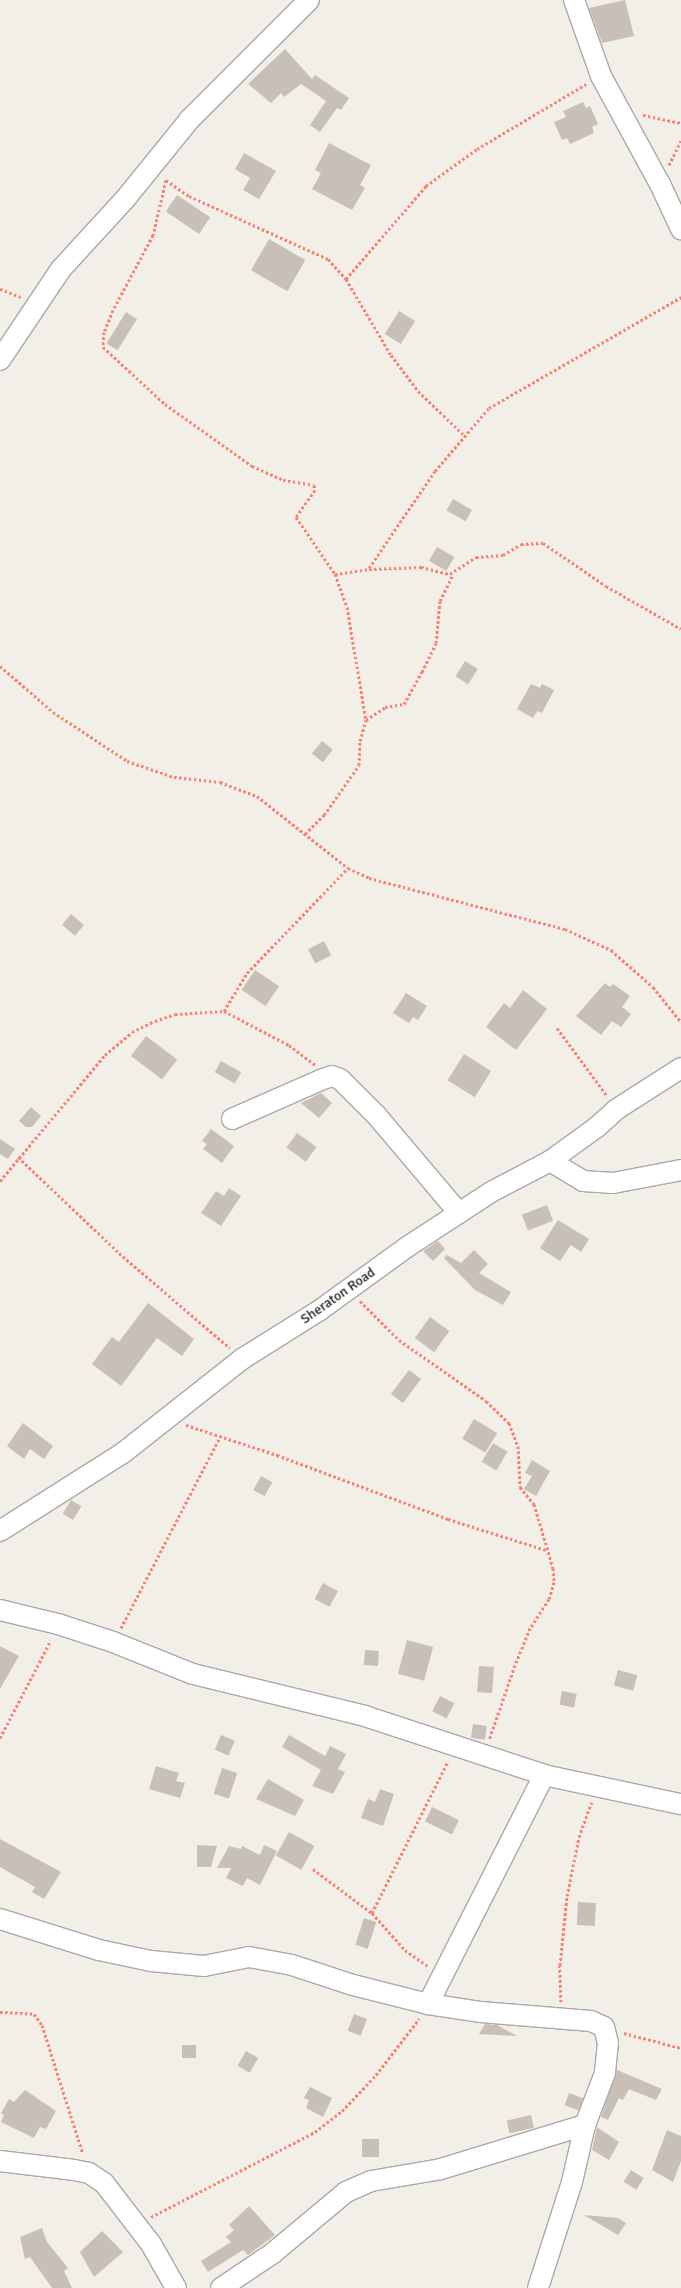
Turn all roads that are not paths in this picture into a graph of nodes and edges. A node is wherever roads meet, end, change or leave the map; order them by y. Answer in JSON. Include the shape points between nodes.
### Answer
{"nodes":[{"id":1,"x":309,"y":0,"type":"edge"},
{"id":2,"x":574,"y":0,"type":"edge"},
{"id":3,"x":681,"y":229,"type":"edge"},
{"id":4,"x":0,"y":360,"type":"edge"},
{"id":5,"x":681,"y":1068,"type":"edge"},
{"id":6,"x":232,"y":1119,"type":"dead end"},
{"id":7,"x":550,"y":1161,"type":"junction"},
{"id":8,"x":681,"y":1170,"type":"edge"},
{"id":9,"x":459,"y":1213,"type":"junction"},
{"id":10,"x":0,"y":1532,"type":"edge"},
{"id":11,"x":0,"y":1610,"type":"edge"},
{"id":12,"x":544,"y":1776,"type":"junction"},
{"id":13,"x":681,"y":1804,"type":"edge"},
{"id":14,"x":0,"y":1919,"type":"edge"},
{"id":15,"x":428,"y":2004,"type":"junction"},
{"id":16,"x":585,"y":2125,"type":"junction"},
{"id":17,"x":0,"y":2161,"type":"edge"},
{"id":18,"x":176,"y":2288,"type":"edge"},
{"id":19,"x":221,"y":2288,"type":"edge"},
{"id":20,"x":538,"y":2288,"type":"edge"}],
"edges":[{"from":1,"to":4,"type":"street","via":[[235,71],[60,269]]},
{"from":2,"to":3,"type":"street","via":[[601,76]]},
{"from":5,"to":7,"type":"street","name":"Sheraton Road","via":[[617,1109]]},
{"from":6,"to":9,"type":"street","via":[[332,1076],[350,1087]]},
{"from":7,"to":8,"type":"street","via":[[583,1181],[613,1183]]},
{"from":7,"to":9,"type":"street","name":"Sheraton Road"},
{"from":9,"to":10,"type":"street","name":"Sheraton Road","via":[[242,1358],[168,1419],[86,1478]]},
{"from":11,"to":12,"type":"street","via":[[113,1642],[194,1674],[365,1716]]},
{"from":12,"to":13,"type":"street"},
{"from":12,"to":15,"type":"street"},
{"from":14,"to":15,"type":"street","via":[[151,1962],[204,1966],[249,1957],[292,1965]]},
{"from":15,"to":16,"type":"street","via":[[592,2021],[604,2028],[608,2043],[605,2073]]},
{"from":16,"to":19,"type":"street","via":[[441,2169],[371,2181],[346,2192],[273,2253]]},
{"from":16,"to":20,"type":"street","via":[[572,2182]]},
{"from":17,"to":18,"type":"street","via":[[89,2173],[104,2183],[137,2224]]}]}
